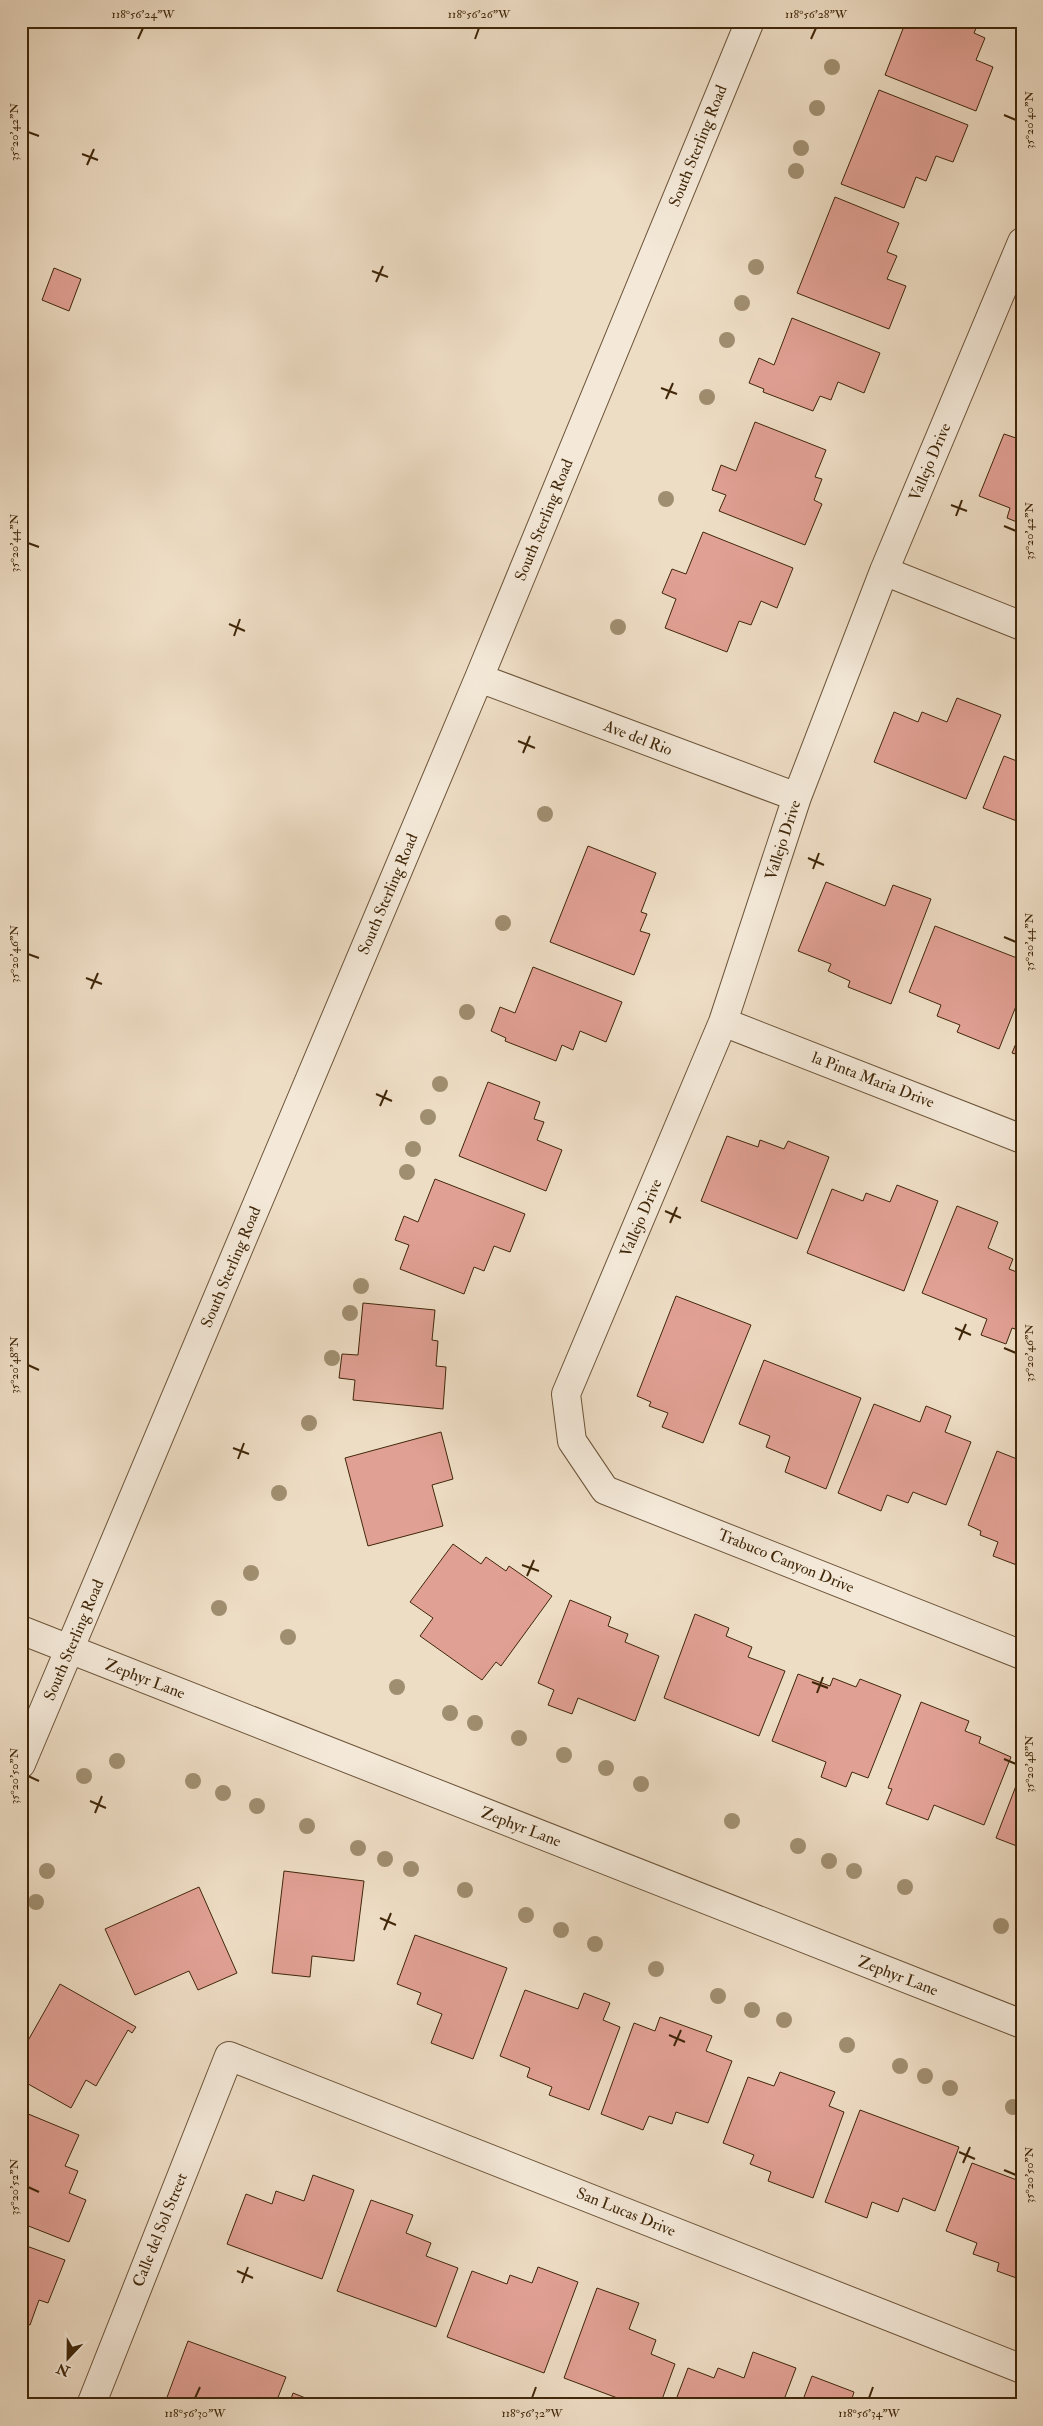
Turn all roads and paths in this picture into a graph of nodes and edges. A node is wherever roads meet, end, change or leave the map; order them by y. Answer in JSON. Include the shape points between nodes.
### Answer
{"nodes":[{"id":1,"x":750,"y":21,"type":"edge"},
{"id":2,"x":1022,"y":242,"type":"edge"},
{"id":3,"x":884,"y":571,"type":"junction"},
{"id":4,"x":1022,"y":626,"type":"edge"},
{"id":5,"x":479,"y":678,"type":"junction"},
{"id":6,"x":797,"y":797,"type":"junction"},
{"id":7,"x":724,"y":1022,"type":"junction"},
{"id":8,"x":1022,"y":1139,"type":"edge"},
{"id":9,"x":572,"y":1441,"type":"joint"},
{"id":10,"x":21,"y":1630,"type":"edge"},
{"id":11,"x":70,"y":1649,"type":"junction"},
{"id":12,"x":1022,"y":1655,"type":"edge"},
{"id":13,"x":21,"y":1764,"type":"edge"},
{"id":14,"x":1022,"y":2024,"type":"edge"},
{"id":15,"x":230,"y":2056,"type":"joint"},
{"id":16,"x":1022,"y":2369,"type":"edge"},
{"id":17,"x":91,"y":2405,"type":"edge"}],
"edges":[{"from":1,"to":5,"type":"street","name":"South Sterling Road"},
{"from":2,"to":3,"type":"street","name":"Vallejo Drive"},
{"from":3,"to":4,"type":"street"},
{"from":3,"to":6,"type":"street","name":"Vallejo Drive"},
{"from":5,"to":6,"type":"street","name":"Ave del Rio"},
{"from":5,"to":11,"type":"street","name":"South Sterling Road"},
{"from":6,"to":7,"type":"street","name":"Vallejo Drive"},
{"from":7,"to":8,"type":"street","name":"la Pinta Maria Drive"},
{"from":7,"to":9,"type":"street","name":"Vallejo Drive","via":[[566,1394]]},
{"from":9,"to":12,"type":"street","name":"Trabuco Canyon Drive","via":[[605,1490]]},
{"from":10,"to":11,"type":"street","name":"Zephyr Lane"},
{"from":11,"to":13,"type":"street","name":"South Sterling Road"},
{"from":11,"to":14,"type":"street","name":"Zephyr Lane"},
{"from":15,"to":16,"type":"street","name":"San Lucas Drive"},
{"from":15,"to":17,"type":"street","name":"Calle del Sol Street"}]}
